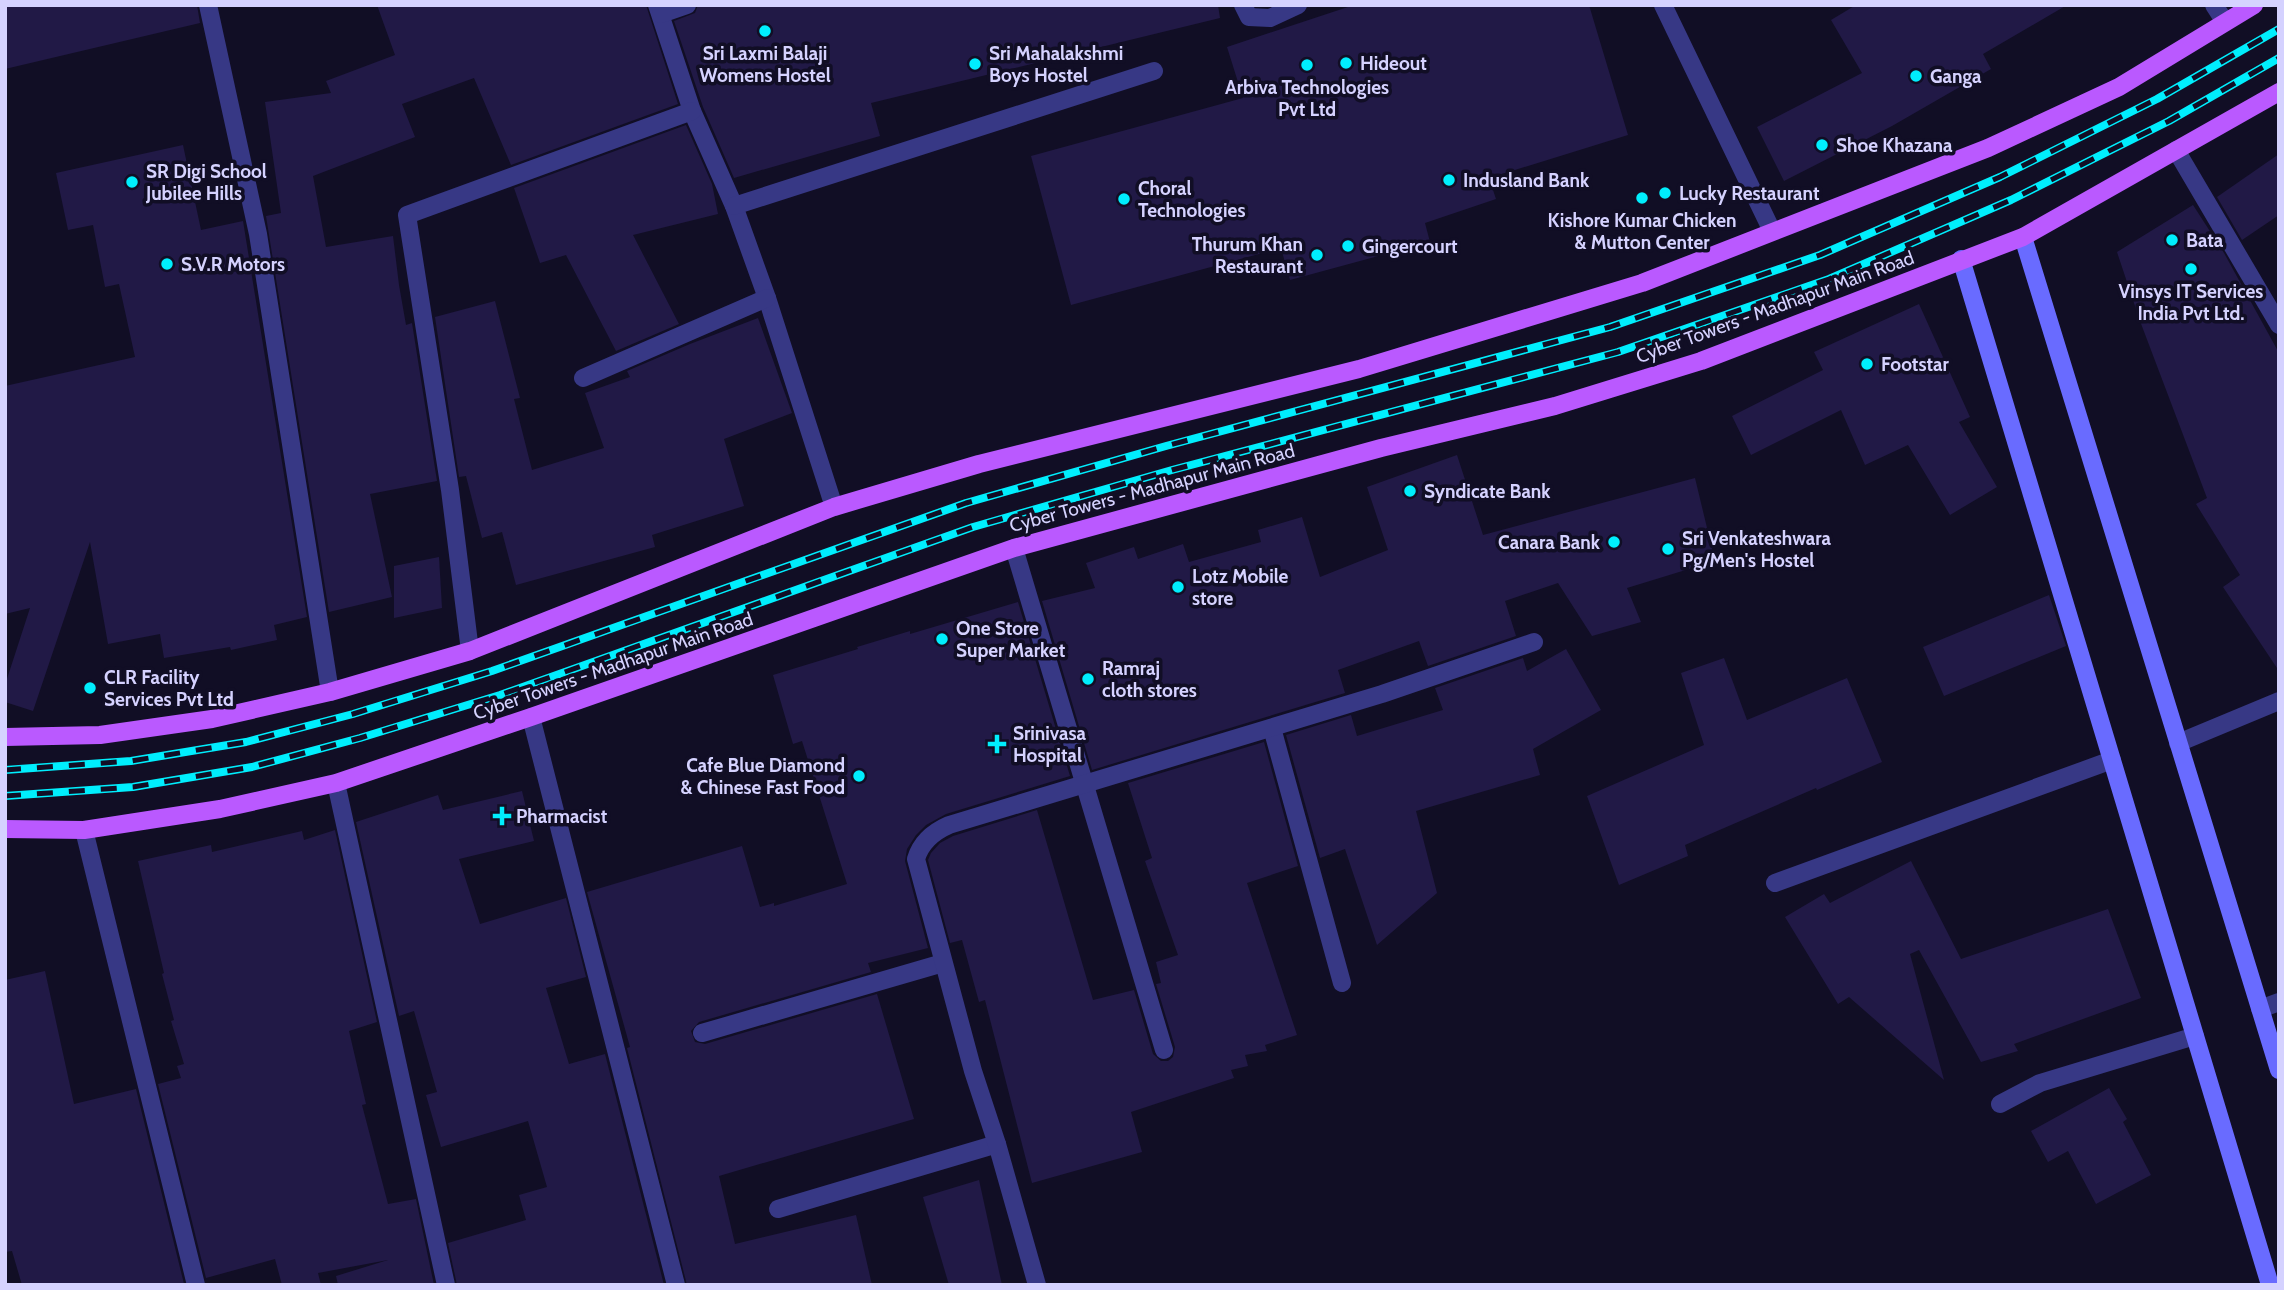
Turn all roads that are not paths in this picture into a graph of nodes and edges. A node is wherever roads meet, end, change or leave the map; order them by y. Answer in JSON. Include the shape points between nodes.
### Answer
{"nodes":[{"id":1,"x":208,"y":5,"type":"edge"},
{"id":2,"x":687,"y":5,"type":"edge"},
{"id":3,"x":1243,"y":5,"type":"edge"},
{"id":4,"x":1298,"y":5,"type":"edge"},
{"id":5,"x":1663,"y":5,"type":"edge"},
{"id":6,"x":2214,"y":5,"type":"edge"},
{"id":7,"x":2254,"y":5,"type":"edge"},
{"id":8,"x":659,"y":10,"type":"edge"},
{"id":9,"x":2225,"y":22,"type":"junction"},
{"id":10,"x":1154,"y":71,"type":"dead end"},
{"id":11,"x":2279,"y":92,"type":"edge"},
{"id":12,"x":692,"y":111,"type":"junction"},
{"id":13,"x":2176,"y":150,"type":"junction"},
{"id":14,"x":734,"y":206,"type":"junction"},
{"id":15,"x":1772,"y":231,"type":"junction"},
{"id":16,"x":2024,"y":237,"type":"junction"},
{"id":17,"x":1962,"y":259,"type":"junction"},
{"id":18,"x":767,"y":298,"type":"junction"},
{"id":19,"x":2279,"y":325,"type":"edge"},
{"id":20,"x":583,"y":378,"type":"dead end"},
{"id":21,"x":834,"y":507,"type":"junction"},
{"id":22,"x":1014,"y":548,"type":"junction"},
{"id":23,"x":1534,"y":642,"type":"dead end"},
{"id":24,"x":470,"y":650,"type":"junction"},
{"id":25,"x":330,"y":692,"type":"junction"},
{"id":26,"x":2279,"y":701,"type":"edge"},
{"id":27,"x":531,"y":717,"type":"junction"},
{"id":28,"x":1272,"y":728,"type":"junction"},
{"id":29,"x":5,"y":737,"type":"edge"},
{"id":30,"x":2178,"y":743,"type":"junction"},
{"id":31,"x":2112,"y":760,"type":"junction"},
{"id":32,"x":335,"y":783,"type":"junction"},
{"id":33,"x":1086,"y":783,"type":"junction"},
{"id":34,"x":5,"y":830,"type":"edge"},
{"id":35,"x":84,"y":830,"type":"junction"},
{"id":36,"x":1775,"y":883,"type":"dead end"},
{"id":37,"x":943,"y":963,"type":"junction"},
{"id":38,"x":1342,"y":983,"type":"dead end"},
{"id":39,"x":2279,"y":1002,"type":"edge"},
{"id":40,"x":2260,"y":1009,"type":"junction"},
{"id":41,"x":702,"y":1033,"type":"dead end"},
{"id":42,"x":2195,"y":1036,"type":"junction"},
{"id":43,"x":1164,"y":1050,"type":"dead end"},
{"id":44,"x":2279,"y":1070,"type":"edge"},
{"id":45,"x":2000,"y":1104,"type":"dead end"},
{"id":46,"x":998,"y":1144,"type":"junction"},
{"id":47,"x":778,"y":1209,"type":"dead end"},
{"id":48,"x":196,"y":1285,"type":"edge"},
{"id":49,"x":446,"y":1285,"type":"edge"},
{"id":50,"x":676,"y":1285,"type":"edge"},
{"id":51,"x":1037,"y":1285,"type":"edge"},
{"id":52,"x":2270,"y":1285,"type":"edge"}],
"edges":[{"from":1,"to":25,"type":"street","via":[[258,234]]},
{"from":2,"to":8,"type":"street"},
{"from":3,"to":4,"type":"street","via":[[1249,17],[1270,18]]},
{"from":5,"to":15,"type":"street"},
{"from":6,"to":9,"type":"street"},
{"from":7,"to":9,"type":"main road"},
{"from":8,"to":12,"type":"street"},
{"from":9,"to":15,"type":"main road","via":[[2119,87],[1988,148]]},
{"from":10,"to":14,"type":"street"},
{"from":11,"to":13,"type":"main road","name":"Cyber Towers - Madhapur Main Road"},
{"from":12,"to":14,"type":"street"},
{"from":12,"to":24,"type":"street","via":[[407,215]]},
{"from":13,"to":16,"type":"main road","name":"Cyber Towers - Madhapur Main Road"},
{"from":13,"to":19,"type":"street"},
{"from":14,"to":18,"type":"street"},
{"from":15,"to":21,"type":"main road","via":[[1642,283],[1359,369],[979,464]]},
{"from":16,"to":17,"type":"main road","name":"Cyber Towers - Madhapur Main Road"},
{"from":16,"to":30,"type":"main road"},
{"from":17,"to":22,"type":"main road","name":"Cyber Towers - Madhapur Main Road","via":[[1702,361],[1582,398]]},
{"from":17,"to":31,"type":"main road"},
{"from":18,"to":20,"type":"street"},
{"from":18,"to":21,"type":"street"},
{"from":21,"to":24,"type":"main road"},
{"from":22,"to":27,"type":"main road","name":"Cyber Towers - Madhapur Main Road"},
{"from":22,"to":33,"type":"street"},
{"from":23,"to":28,"type":"street"},
{"from":24,"to":25,"type":"main road"},
{"from":25,"to":29,"type":"main road","via":[[187,723],[100,735]]},
{"from":26,"to":30,"type":"street"},
{"from":27,"to":32,"type":"main road","name":"Cyber Towers - Madhapur Main Road"},
{"from":27,"to":50,"type":"street"},
{"from":28,"to":33,"type":"street"},
{"from":28,"to":38,"type":"street"},
{"from":30,"to":40,"type":"main road"},
{"from":31,"to":36,"type":"street"},
{"from":31,"to":42,"type":"main road"},
{"from":32,"to":35,"type":"main road","name":"Cyber Towers - Madhapur Main Road"},
{"from":32,"to":49,"type":"street"},
{"from":33,"to":37,"type":"street","via":[[949,825],[928,838],[916,859]]},
{"from":33,"to":43,"type":"street"},
{"from":34,"to":35,"type":"main road","name":"Cyber Towers - Madhapur Main Road"},
{"from":35,"to":48,"type":"street"},
{"from":37,"to":41,"type":"street"},
{"from":37,"to":46,"type":"street"},
{"from":39,"to":40,"type":"street"},
{"from":40,"to":44,"type":"main road"},
{"from":42,"to":45,"type":"street","via":[[2040,1083]]},
{"from":42,"to":52,"type":"main road"},
{"from":46,"to":47,"type":"street"},
{"from":46,"to":51,"type":"street"}]}
